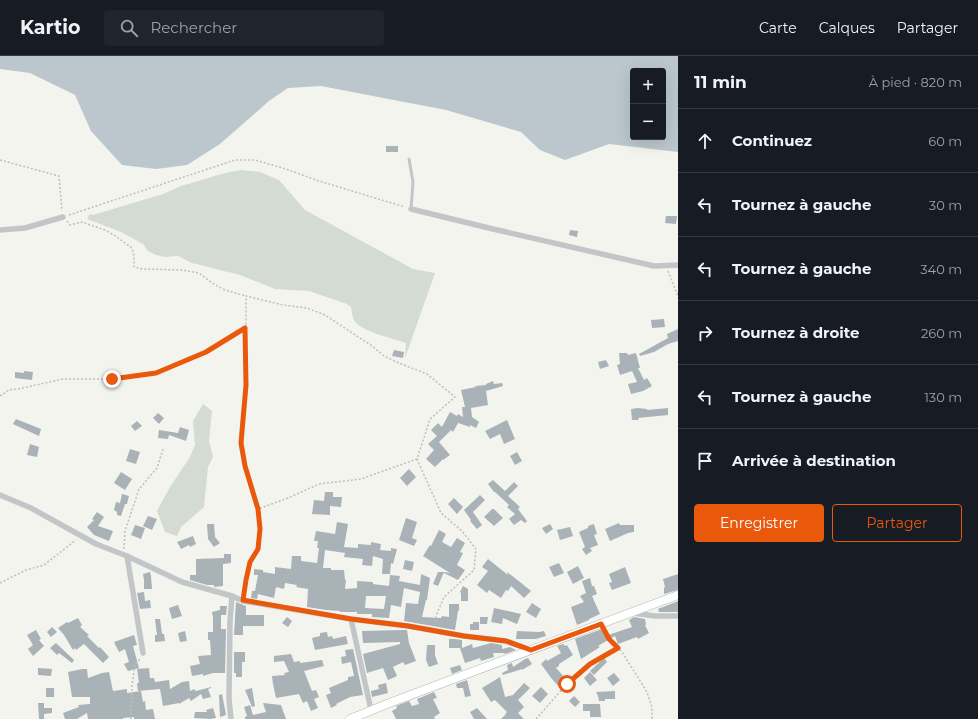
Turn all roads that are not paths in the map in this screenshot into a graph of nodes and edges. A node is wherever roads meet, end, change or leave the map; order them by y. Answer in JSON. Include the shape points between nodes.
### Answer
{"nodes":[{"id":1,"x":409,"y":159,"type":"dead end"},
{"id":2,"x":411,"y":209,"type":"joint"},
{"id":3,"x":63,"y":217,"type":"road end"},
{"id":4,"x":0,"y":230,"type":"edge"},
{"id":5,"x":678,"y":265,"type":"edge"},
{"id":6,"x":0,"y":495,"type":"edge"},
{"id":7,"x":126,"y":555,"type":"junction"},
{"id":8,"x":678,"y":595,"type":"edge"},
{"id":9,"x":232,"y":596,"type":"junction"},
{"id":10,"x":632,"y":612,"type":"junction"},
{"id":11,"x":678,"y":616,"type":"edge"},
{"id":12,"x":351,"y":619,"type":"junction"},
{"id":13,"x":531,"y":650,"type":"junction"},
{"id":14,"x":143,"y":653,"type":"road end"},
{"id":15,"x":371,"y":710,"type":"junction"},
{"id":16,"x":231,"y":719,"type":"edge"},
{"id":17,"x":350,"y":719,"type":"edge"}],
"edges":[{"from":1,"to":2,"type":"lane","via":[[413,182]]},
{"from":2,"to":5,"type":"street","via":[[654,266]]},
{"from":3,"to":4,"type":"street","via":[[25,228]]},
{"from":6,"to":7,"type":"street","via":[[31,508],[96,544]]},
{"from":7,"to":9,"type":"street","via":[[182,582]]},
{"from":7,"to":14,"type":"street"},
{"from":8,"to":10,"type":"street"},
{"from":9,"to":12,"type":"street"},
{"from":9,"to":16,"type":"street","via":[[229,699]]},
{"from":10,"to":11,"type":"street"},
{"from":10,"to":13,"type":"street"},
{"from":12,"to":13,"type":"street","via":[[506,641]]},
{"from":12,"to":15,"type":"street"},
{"from":13,"to":15,"type":"street"},
{"from":15,"to":17,"type":"street"}]}
